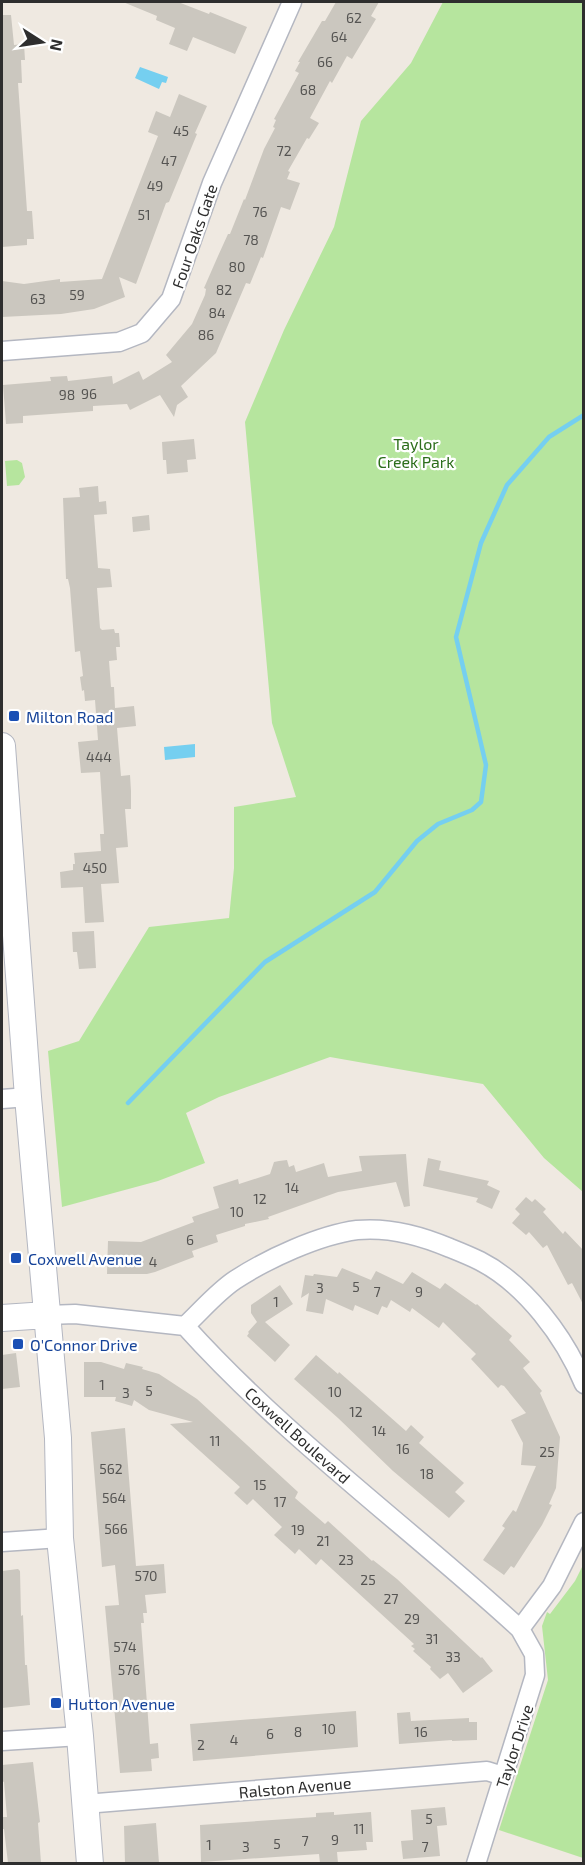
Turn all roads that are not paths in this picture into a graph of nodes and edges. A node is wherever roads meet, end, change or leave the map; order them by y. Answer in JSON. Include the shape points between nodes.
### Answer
{"nodes":[{"id":1,"x":292,"y":2,"type":"edge"},
{"id":2,"x":2,"y":351,"type":"edge"},
{"id":3,"x":2,"y":761,"type":"edge"},
{"id":4,"x":28,"y":1096,"type":"junction"},
{"id":5,"x":2,"y":1099,"type":"edge"},
{"id":6,"x":47,"y":1315,"type":"junction"},
{"id":7,"x":2,"y":1318,"type":"edge"},
{"id":8,"x":184,"y":1326,"type":"junction"},
{"id":9,"x":584,"y":1384,"type":"edge"},
{"id":10,"x":584,"y":1522,"type":"edge"},
{"id":11,"x":60,"y":1538,"type":"junction"},
{"id":12,"x":2,"y":1542,"type":"edge"},
{"id":13,"x":520,"y":1629,"type":"junction"},
{"id":14,"x":80,"y":1736,"type":"junction"},
{"id":15,"x":2,"y":1741,"type":"edge"},
{"id":16,"x":503,"y":1776,"type":"junction"},
{"id":17,"x":85,"y":1804,"type":"junction"},
{"id":18,"x":90,"y":1863,"type":"edge"},
{"id":19,"x":476,"y":1863,"type":"edge"}],
"edges":[{"from":1,"to":2,"type":"street","name":"Four Oaks Gate","via":[[212,183],[171,299],[142,333],[119,342]]},
{"from":3,"to":4,"type":"main road"},
{"from":4,"to":5,"type":"street"},
{"from":4,"to":6,"type":"main road"},
{"from":6,"to":7,"type":"main road"},
{"from":6,"to":8,"type":"street","via":[[75,1314]]},
{"from":6,"to":11,"type":"main road","via":[[58,1438]]},
{"from":8,"to":9,"type":"street","via":[[233,1281],[278,1256],[357,1230],[399,1232],[429,1239],[481,1262],[516,1287],[542,1314],[571,1356]]},
{"from":8,"to":13,"type":"street","name":"Coxwell Boulevard","via":[[221,1366],[345,1479]]},
{"from":10,"to":13,"type":"street","via":[[552,1586]]},
{"from":11,"to":12,"type":"street"},
{"from":11,"to":14,"type":"main road"},
{"from":13,"to":16,"type":"street","name":"Taylor Drive","via":[[534,1654],[536,1675]]},
{"from":14,"to":15,"type":"street"},
{"from":14,"to":17,"type":"main road"},
{"from":16,"to":17,"type":"street","name":"Ralston Avenue","via":[[487,1771]]},
{"from":16,"to":19,"type":"street","name":"Taylor Drive"},
{"from":17,"to":18,"type":"main road"}]}
